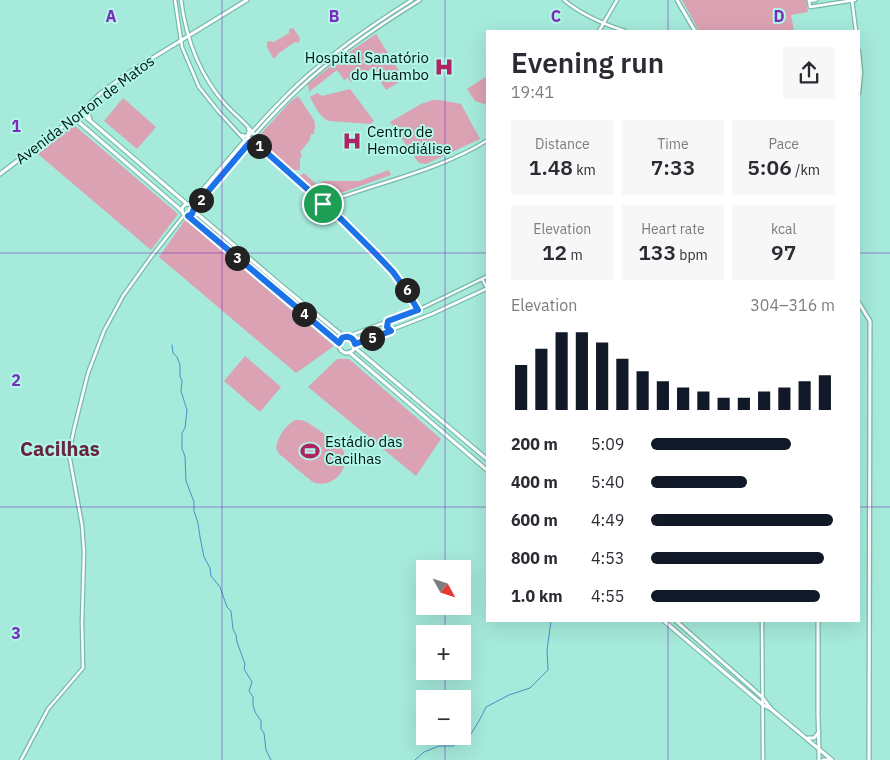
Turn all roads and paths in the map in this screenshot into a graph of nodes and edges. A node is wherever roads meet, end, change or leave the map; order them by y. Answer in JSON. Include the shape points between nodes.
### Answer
{"nodes":[{"id":1,"x":175,"y":0,"type":"edge"},
{"id":2,"x":181,"y":0,"type":"edge"},
{"id":3,"x":247,"y":0,"type":"edge"},
{"id":4,"x":411,"y":0,"type":"edge"},
{"id":5,"x":418,"y":0,"type":"edge"},
{"id":6,"x":564,"y":0,"type":"edge"},
{"id":7,"x":616,"y":0,"type":"edge"},
{"id":8,"x":677,"y":0,"type":"edge"},
{"id":9,"x":816,"y":0,"type":"edge"},
{"id":10,"x":853,"y":0,"type":"edge"},
{"id":11,"x":809,"y":1,"type":"edge"},
{"id":12,"x":413,"y":5,"type":"junction"},
{"id":13,"x":603,"y":24,"type":"junction"},
{"id":14,"x":600,"y":30,"type":"edge"},
{"id":15,"x":622,"y":30,"type":"edge"},
{"id":16,"x":695,"y":30,"type":"edge"},
{"id":17,"x":856,"y":30,"type":"edge"},
{"id":18,"x":360,"y":34,"type":"junction"},
{"id":19,"x":188,"y":36,"type":"junction"},
{"id":20,"x":363,"y":38,"type":"junction"},
{"id":21,"x":181,"y":40,"type":"junction"},
{"id":22,"x":342,"y":50,"type":"junction"},
{"id":23,"x":860,"y":62,"type":"edge"},
{"id":24,"x":860,"y":83,"type":"edge"},
{"id":25,"x":282,"y":100,"type":"junction"},
{"id":26,"x":285,"y":103,"type":"junction"},
{"id":27,"x":89,"y":104,"type":"junction"},
{"id":28,"x":80,"y":112,"type":"junction"},
{"id":29,"x":74,"y":118,"type":"junction"},
{"id":30,"x":266,"y":120,"type":"junction"},
{"id":31,"x":91,"y":123,"type":"junction"},
{"id":32,"x":247,"y":127,"type":"junction"},
{"id":33,"x":252,"y":132,"type":"junction"},
{"id":34,"x":240,"y":135,"type":"junction"},
{"id":35,"x":255,"y":136,"type":"junction"},
{"id":36,"x":246,"y":140,"type":"junction"},
{"id":37,"x":486,"y":141,"type":"edge"},
{"id":38,"x":250,"y":142,"type":"junction"},
{"id":39,"x":257,"y":144,"type":"junction"},
{"id":40,"x":0,"y":174,"type":"edge"},
{"id":41,"x":188,"y":204,"type":"junction"},
{"id":42,"x":323,"y":204,"type":"junction"},
{"id":43,"x":194,"y":209,"type":"junction"},
{"id":44,"x":185,"y":214,"type":"junction"},
{"id":45,"x":486,"y":277,"type":"edge"},
{"id":46,"x":482,"y":279,"type":"junction"},
{"id":47,"x":486,"y":286,"type":"edge"},
{"id":48,"x":486,"y":289,"type":"edge"},
{"id":49,"x":860,"y":305,"type":"edge"},
{"id":50,"x":418,"y":310,"type":"junction"},
{"id":51,"x":388,"y":321,"type":"junction"},
{"id":52,"x":391,"y":331,"type":"junction"},
{"id":53,"x":345,"y":337,"type":"junction"},
{"id":54,"x":339,"y":343,"type":"junction"},
{"id":55,"x":355,"y":346,"type":"junction"},
{"id":56,"x":349,"y":352,"type":"junction"},
{"id":57,"x":486,"y":458,"type":"edge"},
{"id":58,"x":486,"y":469,"type":"edge"},
{"id":59,"x":665,"y":622,"type":"edge"},
{"id":60,"x":677,"y":622,"type":"edge"},
{"id":61,"x":762,"y":622,"type":"edge"},
{"id":62,"x":818,"y":622,"type":"edge"},
{"id":63,"x":762,"y":697,"type":"junction"},
{"id":64,"x":762,"y":705,"type":"junction"},
{"id":65,"x":771,"y":709,"type":"junction"},
{"id":66,"x":819,"y":732,"type":"junction"},
{"id":67,"x":806,"y":738,"type":"junction"},
{"id":68,"x":820,"y":750,"type":"junction"},
{"id":69,"x":21,"y":760,"type":"edge"},
{"id":70,"x":763,"y":760,"type":"edge"},
{"id":71,"x":819,"y":760,"type":"edge"},
{"id":72,"x":823,"y":760,"type":"edge"},
{"id":73,"x":832,"y":760,"type":"edge"},
{"id":74,"x":870,"y":760,"type":"edge"}],
"edges":[{"from":1,"to":21,"type":"street"},
{"from":2,"to":19,"type":"street"},
{"from":3,"to":19,"type":"main road","name":"Avenida Norton de Matos"},
{"from":4,"to":12,"type":"street"},
{"from":4,"to":18,"type":"street"},
{"from":5,"to":12,"type":"street"},
{"from":6,"to":13,"type":"street"},
{"from":7,"to":13,"type":"street"},
{"from":8,"to":16,"type":"main road"},
{"from":9,"to":11,"type":"street"},
{"from":10,"to":11,"type":"street","via":[[810,7]]},
{"from":10,"to":17,"type":"street"},
{"from":12,"to":20,"type":"street"},
{"from":13,"to":14,"type":"street"},
{"from":13,"to":15,"type":"street"},
{"from":18,"to":20,"type":"street"},
{"from":18,"to":22,"type":"street"},
{"from":19,"to":21,"type":"main road","name":"Avenida Norton de Matos"},
{"from":19,"to":32,"type":"street","via":[[212,87]]},
{"from":20,"to":22,"type":"street"},
{"from":21,"to":27,"type":"main road","name":"Avenida Norton de Matos"},
{"from":21,"to":34,"type":"street","via":[[200,86]]},
{"from":22,"to":25,"type":"street","via":[[320,64]]},
{"from":22,"to":26,"type":"street"},
{"from":23,"to":24,"type":"street"},
{"from":25,"to":26,"type":"street"},
{"from":25,"to":30,"type":"street"},
{"from":26,"to":30,"type":"street"},
{"from":27,"to":28,"type":"main road","name":"Avenida Norton de Matos"},
{"from":27,"to":31,"type":"main road"},
{"from":28,"to":29,"type":"main road","name":"Avenida Norton de Matos"},
{"from":28,"to":31,"type":"main road"},
{"from":29,"to":40,"type":"main road","name":"Avenida Norton de Matos"},
{"from":29,"to":44,"type":"main road"},
{"from":30,"to":33,"type":"street"},
{"from":30,"to":35,"type":"street"},
{"from":31,"to":41,"type":"main road"},
{"from":32,"to":33,"type":"street"},
{"from":32,"to":34,"type":"street","via":[[247,136]]},
{"from":33,"to":35,"type":"street"},
{"from":33,"to":36,"type":"street"},
{"from":34,"to":36,"type":"street"},
{"from":35,"to":38,"type":"street"},
{"from":35,"to":39,"type":"street"},
{"from":36,"to":38,"type":"street"},
{"from":36,"to":41,"type":"street"},
{"from":37,"to":42,"type":"street","via":[[450,160]]},
{"from":38,"to":39,"type":"street"},
{"from":38,"to":43,"type":"street"},
{"from":39,"to":42,"type":"street"},
{"from":41,"to":43,"type":"main road"},
{"from":41,"to":44,"type":"main road","via":[[183,206]]},
{"from":42,"to":50,"type":"street","via":[[387,266]]},
{"from":43,"to":44,"type":"main road","via":[[192,214]]},
{"from":43,"to":53,"type":"main road"},
{"from":44,"to":54,"type":"main road"},
{"from":44,"to":69,"type":"street","via":[[123,296],[88,373],[69,454],[84,549],[83,668],[48,710]]},
{"from":45,"to":46,"type":"street"},
{"from":46,"to":47,"type":"street"},
{"from":46,"to":50,"type":"street"},
{"from":48,"to":52,"type":"street"},
{"from":49,"to":74,"type":"main road","via":[[870,322]]},
{"from":50,"to":51,"type":"street"},
{"from":51,"to":52,"type":"street","via":[[387,327]]},
{"from":51,"to":53,"type":"street"},
{"from":52,"to":55,"type":"street"},
{"from":53,"to":54,"type":"main road"},
{"from":53,"to":55,"type":"main road","via":[[352,339]]},
{"from":54,"to":56,"type":"main road","via":[[341,350]]},
{"from":55,"to":56,"type":"main road"},
{"from":55,"to":57,"type":"main road"},
{"from":56,"to":58,"type":"main road"},
{"from":59,"to":64,"type":"main road"},
{"from":60,"to":63,"type":"main road"},
{"from":61,"to":63,"type":"street"},
{"from":62,"to":66,"type":"main road"},
{"from":63,"to":64,"type":"street"},
{"from":63,"to":65,"type":"main road"},
{"from":64,"to":65,"type":"main road"},
{"from":64,"to":70,"type":"street"},
{"from":65,"to":67,"type":"main road"},
{"from":66,"to":67,"type":"main road","via":[[814,738]]},
{"from":66,"to":68,"type":"main road"},
{"from":67,"to":68,"type":"main road"},
{"from":68,"to":71,"type":"main road"},
{"from":68,"to":73,"type":"main road"},
{"from":72,"to":73,"type":"main road"}]}
